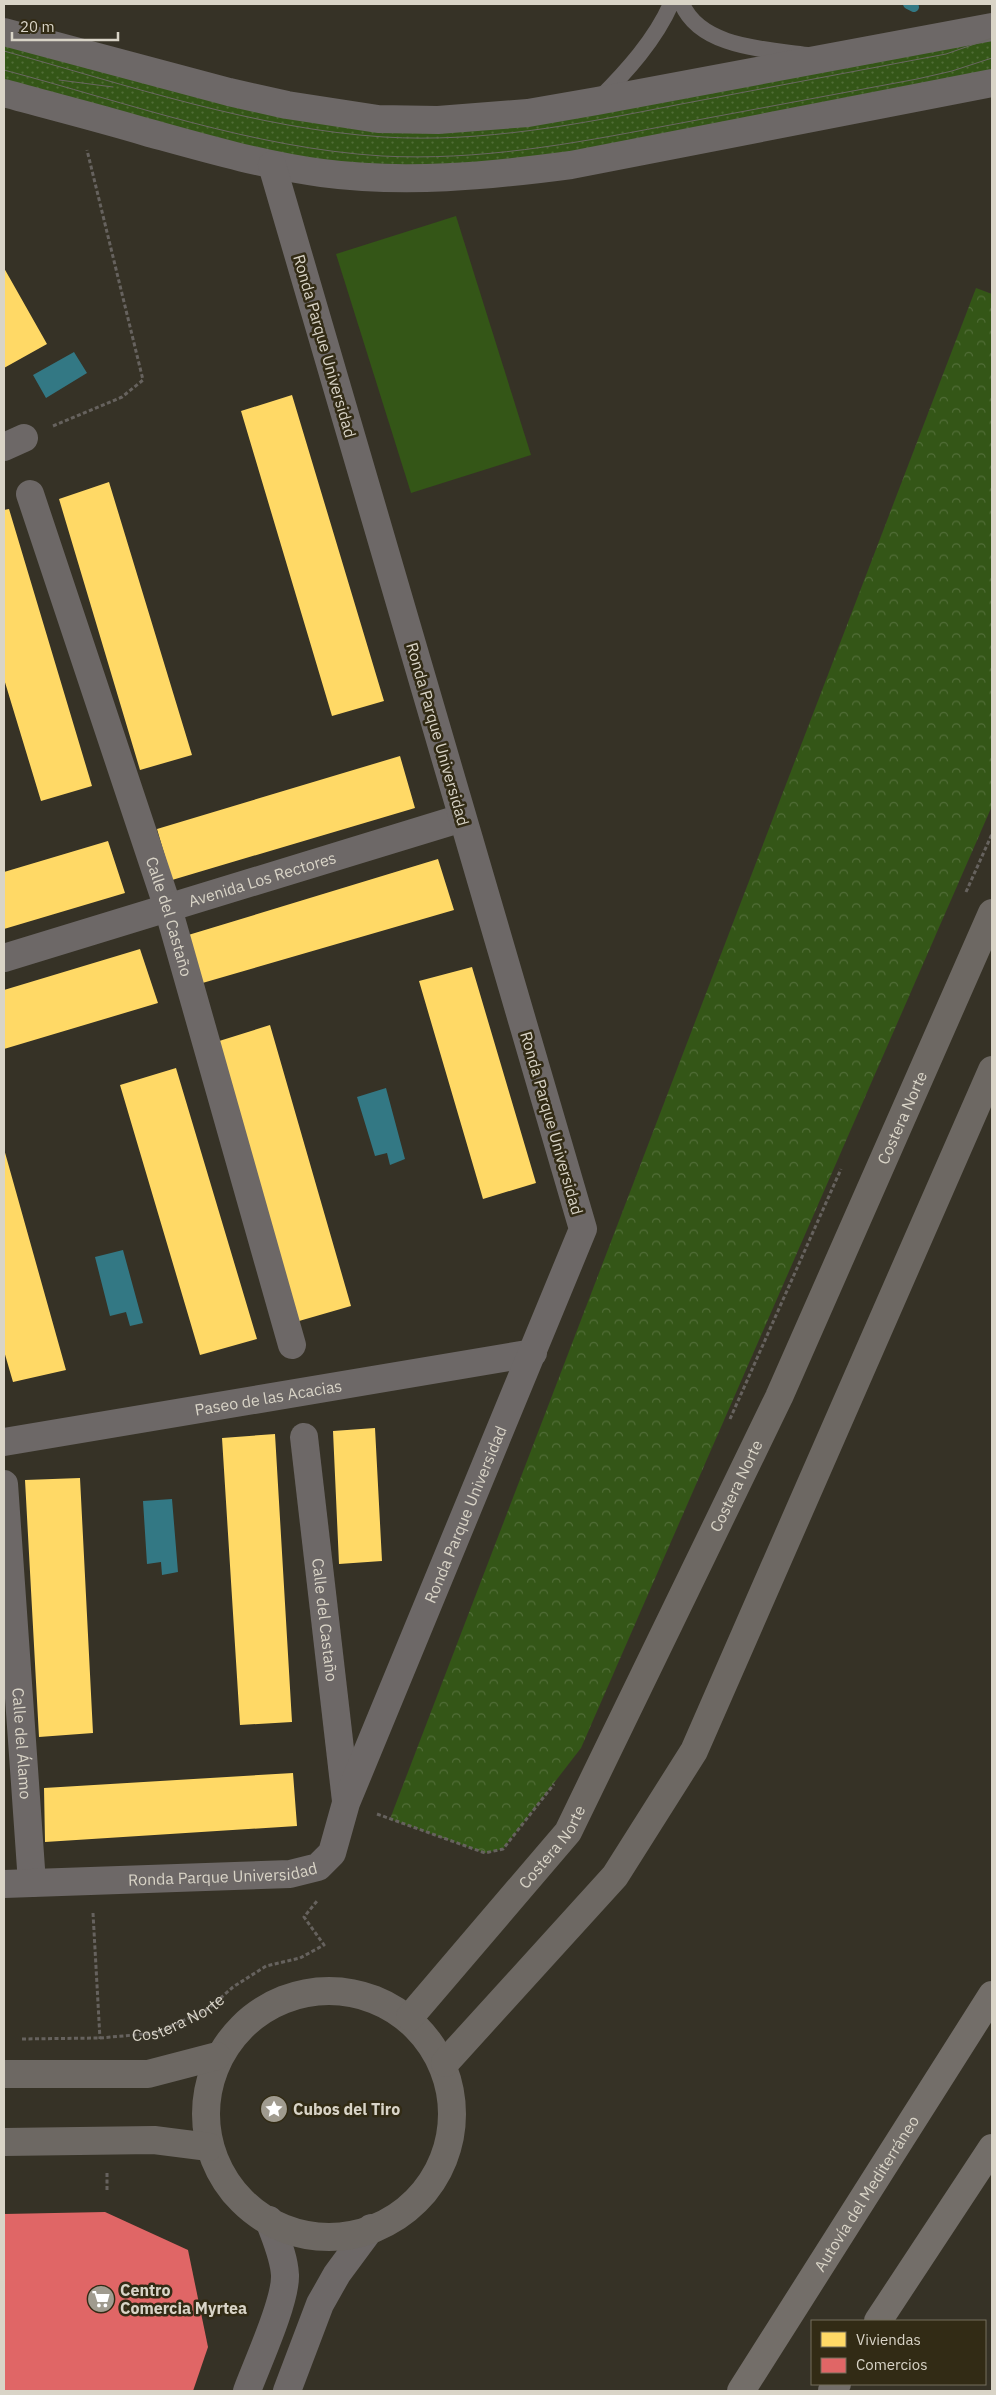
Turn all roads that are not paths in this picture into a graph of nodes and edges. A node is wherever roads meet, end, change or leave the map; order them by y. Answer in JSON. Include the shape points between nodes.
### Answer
{"nodes":[{"id":1,"x":671,"y":4,"type":"edge"},
{"id":2,"x":682,"y":4,"type":"edge"},
{"id":3,"x":992,"y":27,"type":"edge"},
{"id":4,"x":4,"y":32,"type":"edge"},
{"id":5,"x":824,"y":58,"type":"junction"},
{"id":6,"x":992,"y":83,"type":"edge"},
{"id":7,"x":4,"y":93,"type":"edge"},
{"id":8,"x":597,"y":101,"type":"junction"},
{"id":9,"x":272,"y":165,"type":"junction"},
{"id":10,"x":30,"y":494,"type":"dead end"},
{"id":11,"x":462,"y":818,"type":"junction"},
{"id":12,"x":168,"y":908,"type":"junction"},
{"id":13,"x":992,"y":913,"type":"edge"},
{"id":14,"x":4,"y":958,"type":"edge"},
{"id":15,"x":992,"y":1070,"type":"edge"},
{"id":16,"x":292,"y":1345,"type":"dead end"},
{"id":17,"x":533,"y":1353,"type":"junction"},
{"id":18,"x":304,"y":1437,"type":"dead end"},
{"id":19,"x":4,"y":1442,"type":"edge"},
{"id":20,"x":4,"y":1484,"type":"edge"},
{"id":21,"x":346,"y":1803,"type":"junction"},
{"id":22,"x":32,"y":1883,"type":"junction"},
{"id":23,"x":4,"y":1884,"type":"edge"},
{"id":24,"x":992,"y":1995,"type":"edge"},
{"id":25,"x":410,"y":2017,"type":"junction"},
{"id":26,"x":218,"y":2056,"type":"junction"},
{"id":27,"x":445,"y":2063,"type":"junction"},
{"id":28,"x":4,"y":2074,"type":"edge"},
{"id":29,"x":4,"y":2142,"type":"edge"},
{"id":30,"x":210,"y":2147,"type":"junction"},
{"id":31,"x":992,"y":2148,"type":"edge"},
{"id":32,"x":269,"y":2220,"type":"junction"},
{"id":33,"x":371,"y":2228,"type":"junction"},
{"id":34,"x":879,"y":2320,"type":"edge"},
{"id":35,"x":248,"y":2391,"type":"edge"},
{"id":36,"x":287,"y":2391,"type":"edge"},
{"id":37,"x":740,"y":2391,"type":"edge"}],
"edges":[{"from":1,"to":8,"type":"lane","via":[[661,24],[628,70]]},
{"from":2,"to":5,"type":"lane","via":[[698,26],[730,41]]},
{"from":3,"to":5,"type":"street"},
{"from":4,"to":8,"type":"street","via":[[229,92],[287,105],[378,118],[481,118]]},
{"from":5,"to":8,"type":"street"},
{"from":6,"to":9,"type":"street","via":[[668,148],[506,174],[383,178]]},
{"from":7,"to":9,"type":"street"},
{"from":9,"to":11,"type":"street","name":"Ronda Parque Universidad"},
{"from":10,"to":12,"type":"street","name":"Calle del Castaño"},
{"from":11,"to":12,"type":"street","name":"Avenida Los Rectores"},
{"from":11,"to":17,"type":"street","name":"Ronda Parque Universidad","via":[[583,1228]]},
{"from":12,"to":14,"type":"street","name":"Avenida Los Rectores"},
{"from":12,"to":16,"type":"street","name":"Calle del Castaño"},
{"from":13,"to":25,"type":"main road","name":"Costera Norte","via":[[779,1397],[568,1832]]},
{"from":15,"to":27,"type":"main road","via":[[694,1751],[615,1876]]},
{"from":17,"to":19,"type":"street","name":"Paseo de las Acacias"},
{"from":17,"to":21,"type":"street","name":"Ronda Parque Universidad"},
{"from":18,"to":21,"type":"street","name":"Calle del Castaño"},
{"from":20,"to":22,"type":"street","name":"Calle del Álamo"},
{"from":21,"to":22,"type":"street","name":"Ronda Parque Universidad","via":[[332,1852],[318,1867],[290,1874]]},
{"from":22,"to":23,"type":"street","name":"Ronda Parque Universidad"},
{"from":24,"to":37,"type":"highway","name":"Autovía del Mediterráneo"},
{"from":25,"to":26,"type":"main road","via":[[324,1988],[278,1999],[240,2026]]},
{"from":25,"to":27,"type":"main road"},
{"from":26,"to":28,"type":"main road","via":[[148,2074]]},
{"from":26,"to":30,"type":"main road","via":[[205,2101]]},
{"from":27,"to":33,"type":"main road","via":[[453,2094],[453,2132],[441,2168],[419,2199],[388,2222]]},
{"from":29,"to":30,"type":"main road","via":[[154,2140]]},
{"from":30,"to":32,"type":"main road","via":[[224,2180],[248,2207]]},
{"from":31,"to":34,"type":"highway"},
{"from":32,"to":33,"type":"main road","via":[[314,2236],[352,2235]]},
{"from":32,"to":35,"type":"street","via":[[282,2256],[285,2276],[282,2296]]},
{"from":33,"to":36,"type":"street","via":[[337,2274],[320,2304]]}]}
